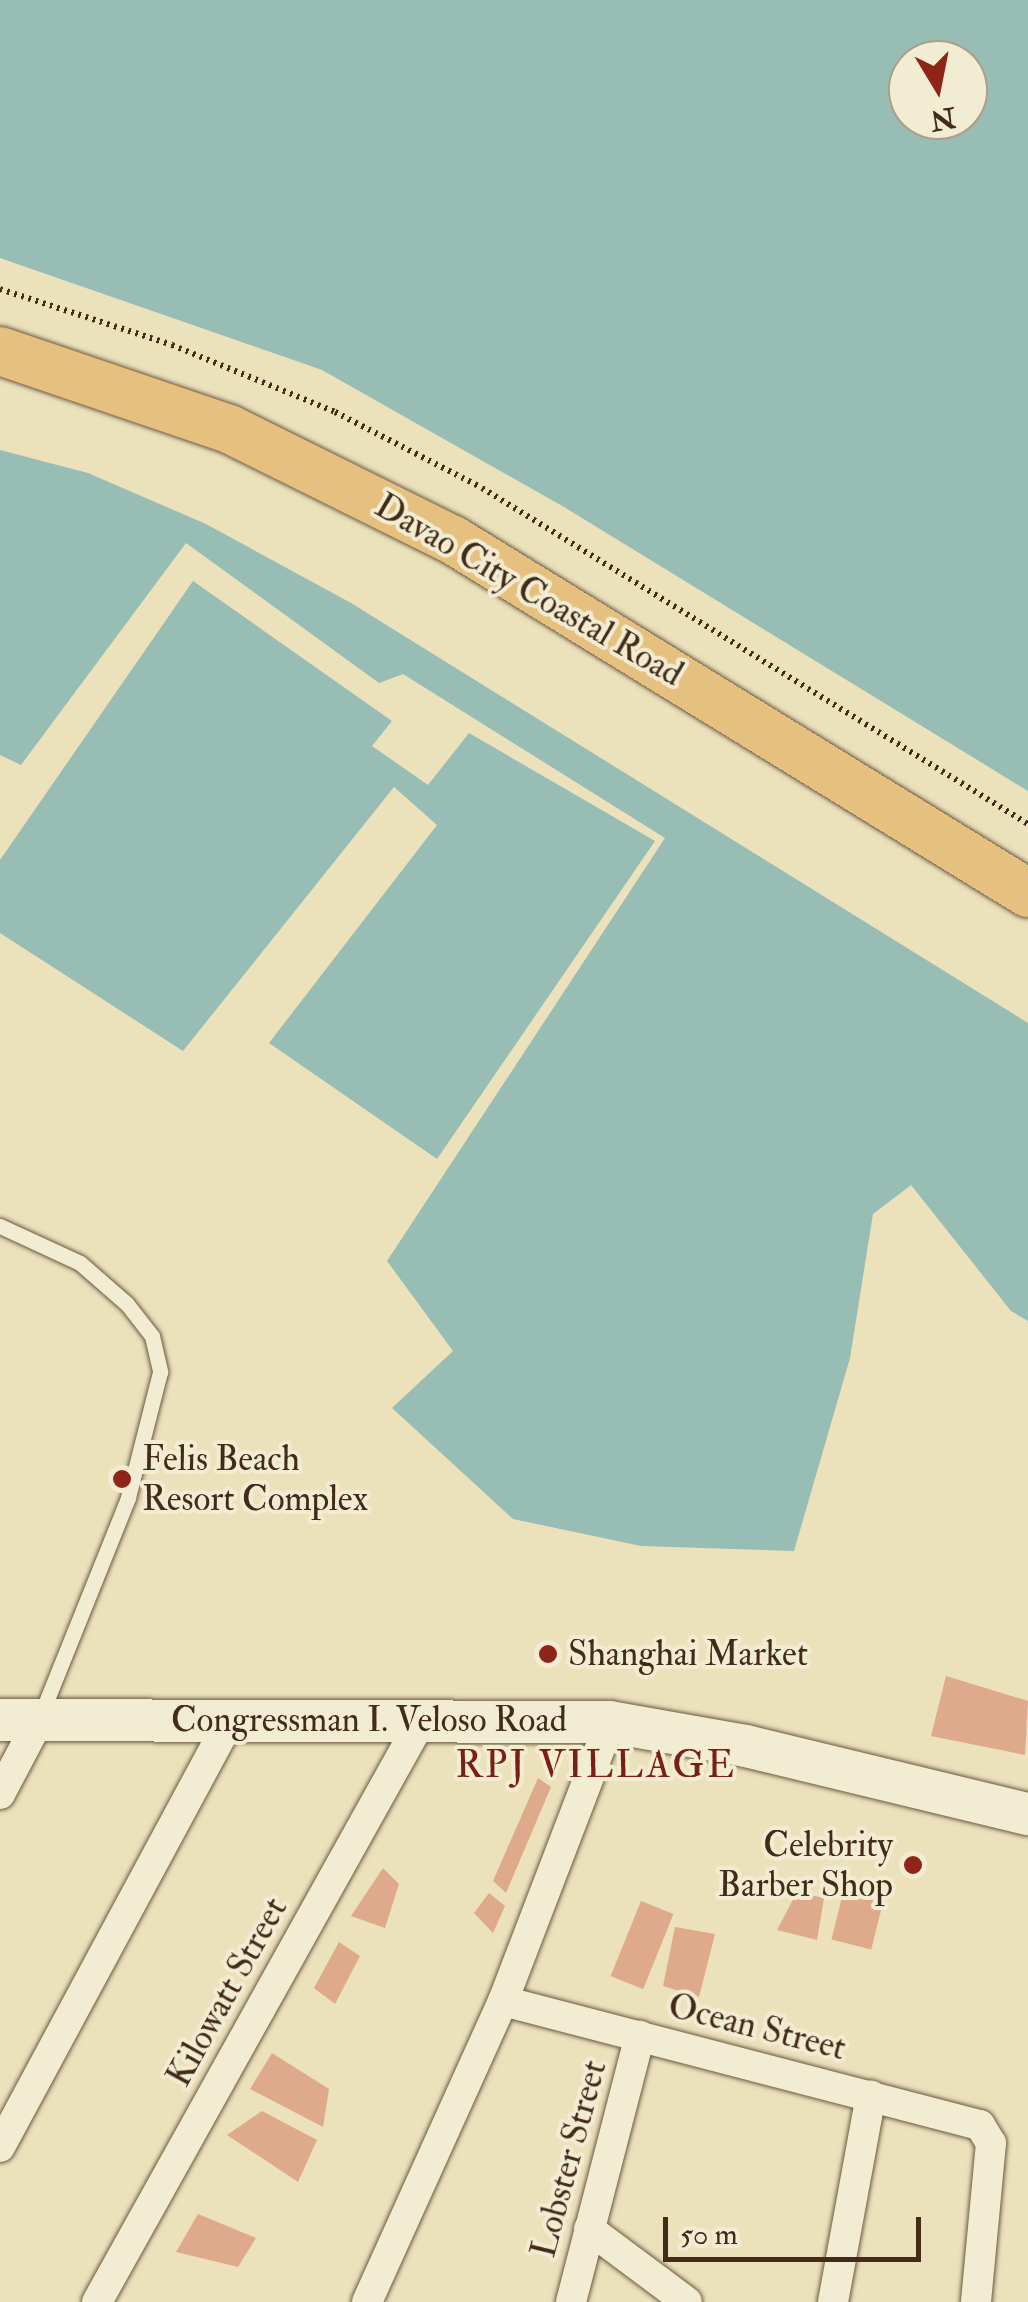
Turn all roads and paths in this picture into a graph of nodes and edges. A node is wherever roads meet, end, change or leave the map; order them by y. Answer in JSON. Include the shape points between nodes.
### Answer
{"nodes":[{"id":1,"x":0,"y":289,"type":"edge"},
{"id":2,"x":0,"y":351,"type":"edge"},
{"id":3,"x":1028,"y":824,"type":"edge"},
{"id":4,"x":1028,"y":894,"type":"edge"},
{"id":5,"x":0,"y":1226,"type":"edge"},
{"id":6,"x":422,"y":1718,"type":"junction"},
{"id":7,"x":19,"y":1720,"type":"edge"},
{"id":8,"x":230,"y":1720,"type":"junction"},
{"id":9,"x":610,"y":1722,"type":"junction"},
{"id":10,"x":0,"y":1794,"type":"edge"},
{"id":11,"x":1028,"y":1814,"type":"edge"},
{"id":12,"x":503,"y":2001,"type":"junction"},
{"id":13,"x":640,"y":2036,"type":"junction"},
{"id":14,"x":870,"y":2095,"type":"junction"},
{"id":15,"x":0,"y":2147,"type":"edge"},
{"id":16,"x":590,"y":2229,"type":"junction"},
{"id":17,"x":97,"y":2302,"type":"edge"},
{"id":18,"x":367,"y":2302,"type":"edge"},
{"id":19,"x":571,"y":2302,"type":"edge"},
{"id":20,"x":687,"y":2302,"type":"edge"},
{"id":21,"x":833,"y":2302,"type":"edge"},
{"id":22,"x":976,"y":2302,"type":"edge"}],
"edges":[{"from":1,"to":3,"type":"path","via":[[188,351],[336,412],[482,488]]},
{"from":2,"to":4,"type":"main road","name":"Davao City Coastal Road","via":[[229,429],[437,531]]},
{"from":5,"to":7,"type":"lane","via":[[80,1264],[127,1304],[152,1336],[160,1372],[122,1515]]},
{"from":6,"to":8,"type":"main road","name":"Congressman I. Veloso Road"},
{"from":6,"to":9,"type":"main road","name":"Congressman I. Veloso Road"},
{"from":6,"to":17,"type":"street","name":"Kilowatt Street"},
{"from":7,"to":8,"type":"main road","name":"Congressman I. Veloso Road"},
{"from":7,"to":10,"type":"street"},
{"from":8,"to":15,"type":"street"},
{"from":9,"to":11,"type":"main road","name":"Congressman I. Veloso Road","via":[[746,1746]]},
{"from":9,"to":12,"type":"street"},
{"from":12,"to":13,"type":"street","name":"Ocean Street"},
{"from":12,"to":18,"type":"street"},
{"from":13,"to":14,"type":"street","name":"Ocean Street"},
{"from":13,"to":16,"type":"street","name":"Lobster Street"},
{"from":14,"to":21,"type":"street"},
{"from":14,"to":22,"type":"street","name":"Ocean Street","via":[[970,2121],[988,2133]]},
{"from":16,"to":19,"type":"street","name":"Lobster Street"},
{"from":16,"to":20,"type":"street"}]}
